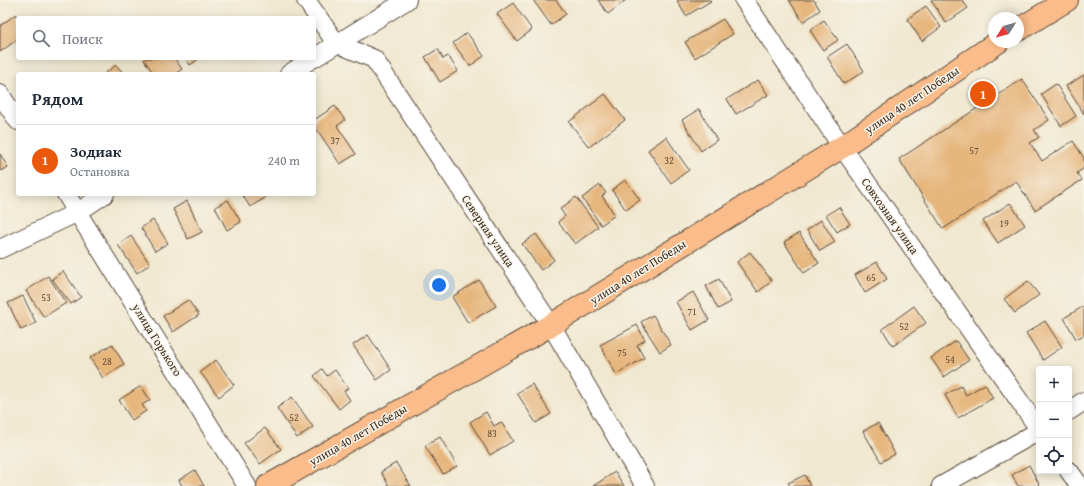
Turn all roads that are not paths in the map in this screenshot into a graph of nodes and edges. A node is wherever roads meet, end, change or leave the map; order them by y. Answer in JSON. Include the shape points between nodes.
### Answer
{"nodes":[{"id":1,"x":306,"y":0,"type":"edge"},
{"id":2,"x":407,"y":0,"type":"edge"},
{"id":3,"x":744,"y":0,"type":"edge"},
{"id":4,"x":1067,"y":0,"type":"edge"},
{"id":5,"x":1024,"y":26,"type":"edge"},
{"id":6,"x":336,"y":43,"type":"junction"},
{"id":7,"x":989,"y":48,"type":"edge"},
{"id":8,"x":316,"y":57,"type":"edge"},
{"id":9,"x":311,"y":60,"type":"edge"},
{"id":10,"x":292,"y":72,"type":"edge"},
{"id":11,"x":0,"y":94,"type":"edge"},
{"id":12,"x":16,"y":118,"type":"edge"},
{"id":13,"x":842,"y":147,"type":"junction"},
{"id":14,"x":67,"y":196,"type":"edge"},
{"id":15,"x":102,"y":196,"type":"edge"},
{"id":16,"x":78,"y":212,"type":"junction"},
{"id":17,"x":0,"y":249,"type":"edge"},
{"id":18,"x":551,"y":325,"type":"junction"},
{"id":19,"x":1084,"y":402,"type":"edge"},
{"id":20,"x":1072,"y":409,"type":"edge"},
{"id":21,"x":1036,"y":426,"type":"edge"},
{"id":22,"x":1036,"y":432,"type":"edge"},
{"id":23,"x":1071,"y":474,"type":"edge"},
{"id":24,"x":247,"y":486,"type":"edge"},
{"id":25,"x":268,"y":486,"type":"edge"},
{"id":26,"x":645,"y":486,"type":"edge"},
{"id":27,"x":941,"y":486,"type":"edge"},
{"id":28,"x":1080,"y":486,"type":"edge"}],
"edges":[{"from":1,"to":6,"type":"street"},
{"from":2,"to":6,"type":"street"},
{"from":3,"to":13,"type":"street","name":"Совхозная улица"},
{"from":4,"to":5,"type":"main road"},
{"from":6,"to":8,"type":"street"},
{"from":6,"to":18,"type":"street","name":"Северная улица","via":[[374,59]]},
{"from":7,"to":13,"type":"main road","name":"улица 40 лет Победы"},
{"from":9,"to":10,"type":"street"},
{"from":11,"to":12,"type":"street"},
{"from":13,"to":18,"type":"main road","name":"улица 40 лет Победы"},
{"from":13,"to":21,"type":"street","name":"Совхозная улица"},
{"from":14,"to":16,"type":"street","name":"улица Горького"},
{"from":15,"to":16,"type":"street"},
{"from":16,"to":17,"type":"street"},
{"from":16,"to":24,"type":"street","name":"улица Горького"},
{"from":18,"to":25,"type":"main road","name":"улица 40 лет Победы"},
{"from":18,"to":26,"type":"street","name":"Северная улица"},
{"from":19,"to":20,"type":"street"},
{"from":22,"to":27,"type":"street"},
{"from":23,"to":28,"type":"street"}]}
